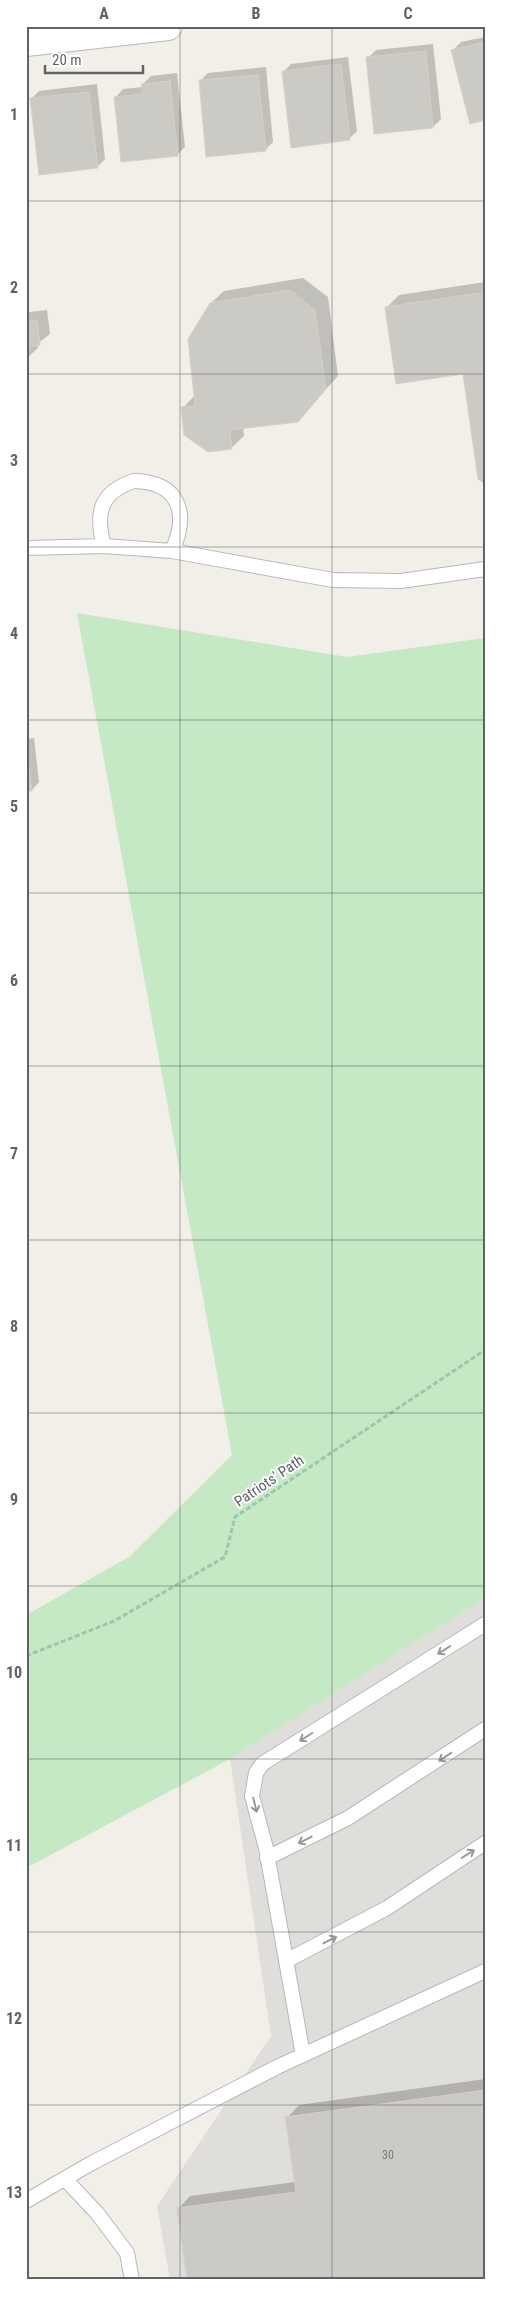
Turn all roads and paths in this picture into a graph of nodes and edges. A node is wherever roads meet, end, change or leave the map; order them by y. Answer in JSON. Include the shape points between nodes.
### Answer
{"nodes":[{"id":1,"x":168,"y":26,"type":"edge"},
{"id":2,"x":26,"y":42,"type":"edge"},
{"id":3,"x":104,"y":546,"type":"junction"},
{"id":4,"x":26,"y":548,"type":"edge"},
{"id":5,"x":172,"y":552,"type":"junction"},
{"id":6,"x":485,"y":569,"type":"edge"},
{"id":7,"x":485,"y":1350,"type":"edge"},
{"id":8,"x":485,"y":1624,"type":"edge"},
{"id":9,"x":26,"y":1656,"type":"edge"},
{"id":10,"x":485,"y":1729,"type":"edge"},
{"id":11,"x":485,"y":1843,"type":"edge"},
{"id":12,"x":267,"y":1853,"type":"junction"},
{"id":13,"x":286,"y":1962,"type":"junction"},
{"id":14,"x":485,"y":1971,"type":"edge"},
{"id":15,"x":303,"y":2055,"type":"junction"},
{"id":16,"x":65,"y":2179,"type":"junction"},
{"id":17,"x":26,"y":2201,"type":"edge"},
{"id":18,"x":132,"y":2280,"type":"edge"}],
"edges":[{"from":1,"to":2,"type":"street"},
{"from":3,"to":4,"type":"lane"},
{"from":3,"to":5,"type":"lane"},
{"from":3,"to":5,"type":"lane","via":[[99,518],[102,505],[121,485],[148,481],[172,495],[179,507],[179,535]]},
{"from":5,"to":6,"type":"lane","via":[[333,580],[401,580]]},
{"from":7,"to":9,"type":"path","name":"Patriots' Path","via":[[235,1517],[225,1557],[114,1621]]},
{"from":8,"to":12,"type":"lane","one_way":true,"via":[[262,1764],[256,1773],[252,1796]]},
{"from":10,"to":12,"type":"lane","one_way":true,"via":[[348,1818]]},
{"from":13,"to":11,"type":"lane","one_way":true,"via":[[386,1908]]},
{"from":12,"to":13,"type":"lane"},
{"from":13,"to":15,"type":"lane"},
{"from":14,"to":15,"type":"lane"},
{"from":15,"to":16,"type":"lane"},
{"from":16,"to":17,"type":"lane"},
{"from":16,"to":18,"type":"lane","via":[[127,2254]]}]}
